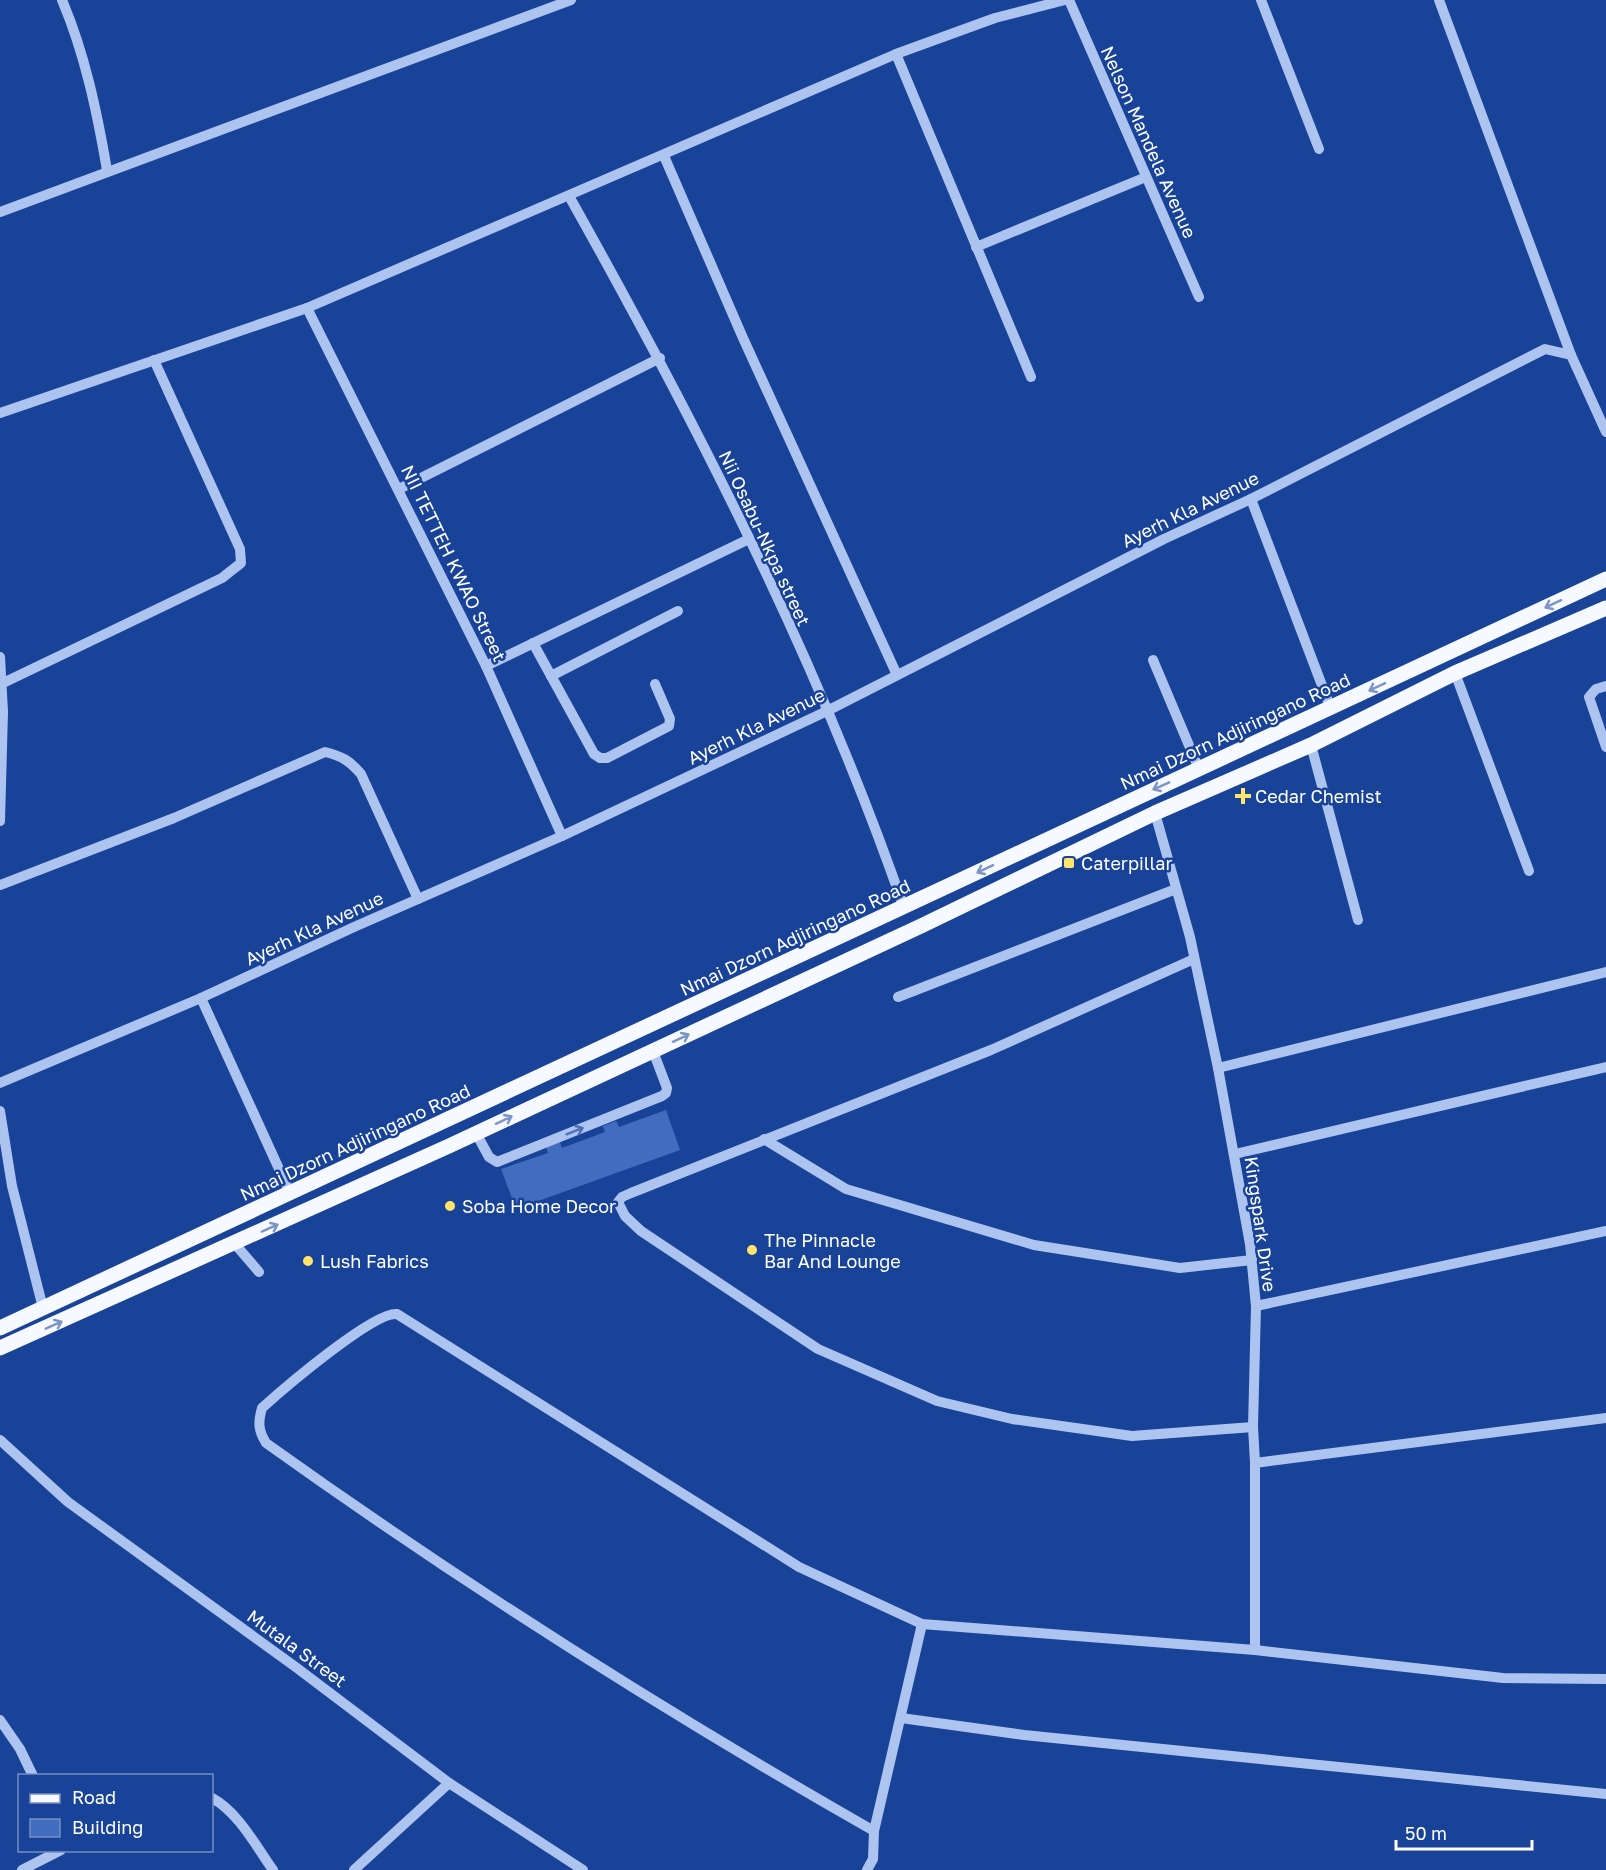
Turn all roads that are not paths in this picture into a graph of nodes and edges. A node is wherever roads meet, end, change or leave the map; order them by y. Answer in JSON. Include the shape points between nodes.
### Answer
{"nodes":[{"id":1,"x":62,"y":0,"type":"edge"},
{"id":2,"x":571,"y":0,"type":"edge"},
{"id":3,"x":1067,"y":0,"type":"edge"},
{"id":4,"x":1261,"y":0,"type":"edge"},
{"id":5,"x":1439,"y":0,"type":"edge"},
{"id":6,"x":896,"y":54,"type":"junction"},
{"id":7,"x":1320,"y":149,"type":"dead end"},
{"id":8,"x":664,"y":156,"type":"junction"},
{"id":9,"x":107,"y":170,"type":"junction"},
{"id":10,"x":1146,"y":177,"type":"junction"},
{"id":11,"x":569,"y":196,"type":"junction"},
{"id":12,"x":0,"y":212,"type":"edge"},
{"id":13,"x":976,"y":247,"type":"junction"},
{"id":14,"x":1199,"y":297,"type":"dead end"},
{"id":15,"x":308,"y":308,"type":"junction"},
{"id":16,"x":1571,"y":355,"type":"junction"},
{"id":17,"x":660,"y":358,"type":"junction"},
{"id":18,"x":154,"y":360,"type":"junction"},
{"id":19,"x":1031,"y":377,"type":"dead end"},
{"id":20,"x":0,"y":413,"type":"edge"},
{"id":21,"x":1606,"y":432,"type":"edge"},
{"id":22,"x":399,"y":489,"type":"junction"},
{"id":23,"x":1251,"y":499,"type":"junction"},
{"id":24,"x":749,"y":539,"type":"junction"},
{"id":25,"x":1606,"y":579,"type":"edge"},
{"id":26,"x":1606,"y":609,"type":"edge"},
{"id":27,"x":678,"y":611,"type":"dead end"},
{"id":28,"x":533,"y":643,"type":"junction"},
{"id":29,"x":0,"y":657,"type":"edge"},
{"id":30,"x":1153,"y":660,"type":"dead end"},
{"id":31,"x":486,"y":666,"type":"junction"},
{"id":32,"x":1455,"y":673,"type":"junction"},
{"id":33,"x":897,"y":675,"type":"junction"},
{"id":34,"x":551,"y":676,"type":"junction"},
{"id":35,"x":3,"y":683,"type":"junction"},
{"id":36,"x":655,"y":684,"type":"dead end"},
{"id":37,"x":1606,"y":686,"type":"edge"},
{"id":38,"x":1331,"y":709,"type":"junction"},
{"id":39,"x":827,"y":711,"type":"junction"},
{"id":40,"x":2,"y":712,"type":"edge"},
{"id":41,"x":1311,"y":745,"type":"junction"},
{"id":42,"x":1606,"y":747,"type":"edge"},
{"id":43,"x":1199,"y":769,"type":"junction"},
{"id":44,"x":1155,"y":813,"type":"junction"},
{"id":45,"x":0,"y":821,"type":"edge"},
{"id":46,"x":562,"y":836,"type":"junction"},
{"id":47,"x":1529,"y":871,"type":"dead end"},
{"id":48,"x":0,"y":885,"type":"edge"},
{"id":49,"x":1176,"y":889,"type":"junction"},
{"id":50,"x":418,"y":899,"type":"junction"},
{"id":51,"x":904,"y":908,"type":"junction"},
{"id":52,"x":1358,"y":920,"type":"dead end"},
{"id":53,"x":1194,"y":959,"type":"junction"},
{"id":54,"x":1606,"y":972,"type":"edge"},
{"id":55,"x":898,"y":997,"type":"dead end"},
{"id":56,"x":201,"y":998,"type":"junction"},
{"id":57,"x":652,"y":1051,"type":"junction"},
{"id":58,"x":1606,"y":1067,"type":"edge"},
{"id":59,"x":1218,"y":1068,"type":"junction"},
{"id":60,"x":0,"y":1083,"type":"edge"},
{"id":61,"x":0,"y":1111,"type":"edge"},
{"id":62,"x":437,"y":1126,"type":"junction"},
{"id":63,"x":476,"y":1133,"type":"junction"},
{"id":64,"x":764,"y":1139,"type":"junction"},
{"id":65,"x":449,"y":1146,"type":"junction"},
{"id":66,"x":1235,"y":1154,"type":"junction"},
{"id":67,"x":290,"y":1193,"type":"junction"},
{"id":68,"x":1606,"y":1231,"type":"edge"},
{"id":69,"x":1606,"y":1242,"type":"edge"},
{"id":70,"x":235,"y":1244,"type":"junction"},
{"id":71,"x":1252,"y":1260,"type":"junction"},
{"id":72,"x":259,"y":1272,"type":"dead end"},
{"id":73,"x":1256,"y":1306,"type":"junction"},
{"id":74,"x":44,"y":1308,"type":"junction"},
{"id":75,"x":0,"y":1328,"type":"edge"},
{"id":76,"x":0,"y":1348,"type":"edge"},
{"id":77,"x":1606,"y":1418,"type":"edge"},
{"id":78,"x":1253,"y":1427,"type":"junction"},
{"id":79,"x":0,"y":1440,"type":"edge"},
{"id":80,"x":1255,"y":1463,"type":"junction"},
{"id":81,"x":922,"y":1624,"type":"junction"},
{"id":82,"x":1255,"y":1650,"type":"junction"},
{"id":83,"x":1606,"y":1679,"type":"edge"},
{"id":84,"x":901,"y":1718,"type":"junction"},
{"id":85,"x":0,"y":1720,"type":"edge"},
{"id":86,"x":32,"y":1774,"type":"edge"},
{"id":87,"x":449,"y":1783,"type":"junction"},
{"id":88,"x":1606,"y":1794,"type":"edge"},
{"id":89,"x":213,"y":1799,"type":"edge"},
{"id":90,"x":874,"y":1831,"type":"junction"},
{"id":91,"x":58,"y":1852,"type":"edge"},
{"id":92,"x":22,"y":1870,"type":"edge"},
{"id":93,"x":273,"y":1870,"type":"edge"},
{"id":94,"x":354,"y":1870,"type":"edge"},
{"id":95,"x":583,"y":1870,"type":"edge"},
{"id":96,"x":867,"y":1870,"type":"edge"}],
"edges":[{"from":1,"to":9,"type":"street","via":[[95,106]]},
{"from":2,"to":9,"type":"street"},
{"from":3,"to":6,"type":"street","via":[[995,18]]},
{"from":3,"to":10,"type":"street","name":"Nelson Mandela Avenue"},
{"from":4,"to":7,"type":"street"},
{"from":5,"to":16,"type":"street"},
{"from":6,"to":8,"type":"street"},
{"from":6,"to":13,"type":"street"},
{"from":8,"to":11,"type":"street"},
{"from":8,"to":33,"type":"street"},
{"from":9,"to":12,"type":"street"},
{"from":10,"to":13,"type":"street"},
{"from":10,"to":14,"type":"street","name":"Nelson Mandela Avenue"},
{"from":11,"to":15,"type":"street"},
{"from":11,"to":17,"type":"street","name":"Nii Osabu-Nkpa street"},
{"from":13,"to":19,"type":"street"},
{"from":15,"to":18,"type":"street"},
{"from":15,"to":22,"type":"street","name":"NII TETTEH KWAO Street"},
{"from":16,"to":21,"type":"street"},
{"from":16,"to":23,"type":"street","name":"Ayerh Kla Avenue","via":[[1545,349]]},
{"from":17,"to":22,"type":"street"},
{"from":17,"to":24,"type":"street","name":"Nii Osabu-Nkpa street"},
{"from":18,"to":20,"type":"street"},
{"from":18,"to":35,"type":"street","via":[[240,549],[240,563],[222,578]]},
{"from":22,"to":31,"type":"street","name":"NII TETTEH KWAO Street"},
{"from":23,"to":33,"type":"street","name":"Ayerh Kla Avenue"},
{"from":23,"to":38,"type":"street"},
{"from":24,"to":28,"type":"street"},
{"from":24,"to":39,"type":"street","name":"Nii Osabu-Nkpa street"},
{"from":25,"to":38,"type":"main road","name":"Nmai Dzorn Adjiringano Road","one_way":true},
{"from":26,"to":32,"type":"main road"},
{"from":27,"to":34,"type":"street"},
{"from":28,"to":31,"type":"street"},
{"from":28,"to":34,"type":"street"},
{"from":29,"to":35,"type":"street"},
{"from":30,"to":43,"type":"street"},
{"from":31,"to":46,"type":"street","name":"NII TETTEH KWAO Street"},
{"from":32,"to":41,"type":"main road"},
{"from":32,"to":47,"type":"street"},
{"from":33,"to":39,"type":"street","name":"Ayerh Kla Avenue"},
{"from":34,"to":36,"type":"street","via":[[594,754],[600,758],[669,726],[670,719]]},
{"from":35,"to":40,"type":"street"},
{"from":37,"to":42,"type":"street","via":[[1589,697]]},
{"from":38,"to":43,"type":"main road","name":"Nmai Dzorn Adjiringano Road"},
{"from":39,"to":46,"type":"street","name":"Ayerh Kla Avenue"},
{"from":39,"to":51,"type":"street","name":"Nii Osabu-Nkpa street","via":[[867,802]]},
{"from":40,"to":45,"type":"street"},
{"from":41,"to":44,"type":"main road"},
{"from":41,"to":52,"type":"street"},
{"from":43,"to":51,"type":"main road","name":"Nmai Dzorn Adjiringano Road","one_way":true},
{"from":44,"to":49,"type":"street","name":"Kingspark Drive"},
{"from":57,"to":44,"type":"main road","one_way":true},
{"from":46,"to":50,"type":"street","name":"Ayerh Kla Avenue"},
{"from":48,"to":50,"type":"street","via":[[174,818],[326,752],[341,755],[361,774]]},
{"from":49,"to":53,"type":"street","name":"Kingspark Drive"},
{"from":49,"to":55,"type":"street"},
{"from":50,"to":56,"type":"street","name":"Ayerh Kla Avenue"},
{"from":51,"to":62,"type":"main road","name":"Nmai Dzorn Adjiringano Road"},
{"from":53,"to":59,"type":"street","name":"Kingspark Drive"},
{"from":53,"to":64,"type":"street","via":[[991,1050]]},
{"from":54,"to":59,"type":"street"},
{"from":56,"to":60,"type":"street","name":"Ayerh Kla Avenue"},
{"from":56,"to":67,"type":"street"},
{"from":63,"to":57,"type":"main road","one_way":true},
{"from":63,"to":57,"type":"street","one_way":true,"via":[[497,1162],[662,1096],[667,1088]]},
{"from":58,"to":66,"type":"street"},
{"from":59,"to":66,"type":"street","name":"Kingspark Drive"},
{"from":61,"to":74,"type":"street","via":[[12,1186]]},
{"from":62,"to":65,"type":"main road"},
{"from":62,"to":67,"type":"main road","name":"Nmai Dzorn Adjiringano Road"},
{"from":63,"to":65,"type":"main road"},
{"from":64,"to":71,"type":"street","via":[[846,1189],[1034,1245],[1180,1268]]},
{"from":64,"to":78,"type":"street","via":[[622,1197],[618,1202],[621,1210],[641,1231],[818,1349],[937,1401],[1012,1419],[1132,1436]]},
{"from":70,"to":65,"type":"main road","one_way":true},
{"from":66,"to":71,"type":"street","name":"Kingspark Drive"},
{"from":67,"to":74,"type":"main road","name":"Nmai Dzorn Adjiringano Road"},
{"from":68,"to":69,"type":"street"},
{"from":68,"to":73,"type":"street"},
{"from":70,"to":72,"type":"street"},
{"from":76,"to":70,"type":"main road","one_way":true},
{"from":71,"to":73,"type":"street","name":"Kingspark Drive"},
{"from":73,"to":78,"type":"street","name":"Kingspark Drive"},
{"from":74,"to":75,"type":"main road","name":"Nmai Dzorn Adjiringano Road"},
{"from":77,"to":80,"type":"street"},
{"from":78,"to":80,"type":"street","name":"Kingspark Drive"},
{"from":79,"to":87,"type":"street","name":"Mutala Street","via":[[68,1502]]},
{"from":80,"to":82,"type":"street","name":"Kingspark Drive"},
{"from":81,"to":82,"type":"street"},
{"from":81,"to":84,"type":"street"},
{"from":81,"to":90,"type":"street","via":[[800,1567],[397,1314],[385,1315],[327,1355],[262,1408],[259,1427],[266,1443],[356,1507],[569,1648]]},
{"from":82,"to":83,"type":"street","via":[[1503,1678]]},
{"from":84,"to":88,"type":"street","via":[[1036,1736]]},
{"from":84,"to":90,"type":"street"},
{"from":85,"to":86,"type":"street"},
{"from":87,"to":94,"type":"street"},
{"from":87,"to":95,"type":"street","name":"Mutala Street"},
{"from":89,"to":93,"type":"street","via":[[246,1832]]},
{"from":90,"to":96,"type":"street","via":[[873,1859]]},
{"from":91,"to":92,"type":"street"}]}
